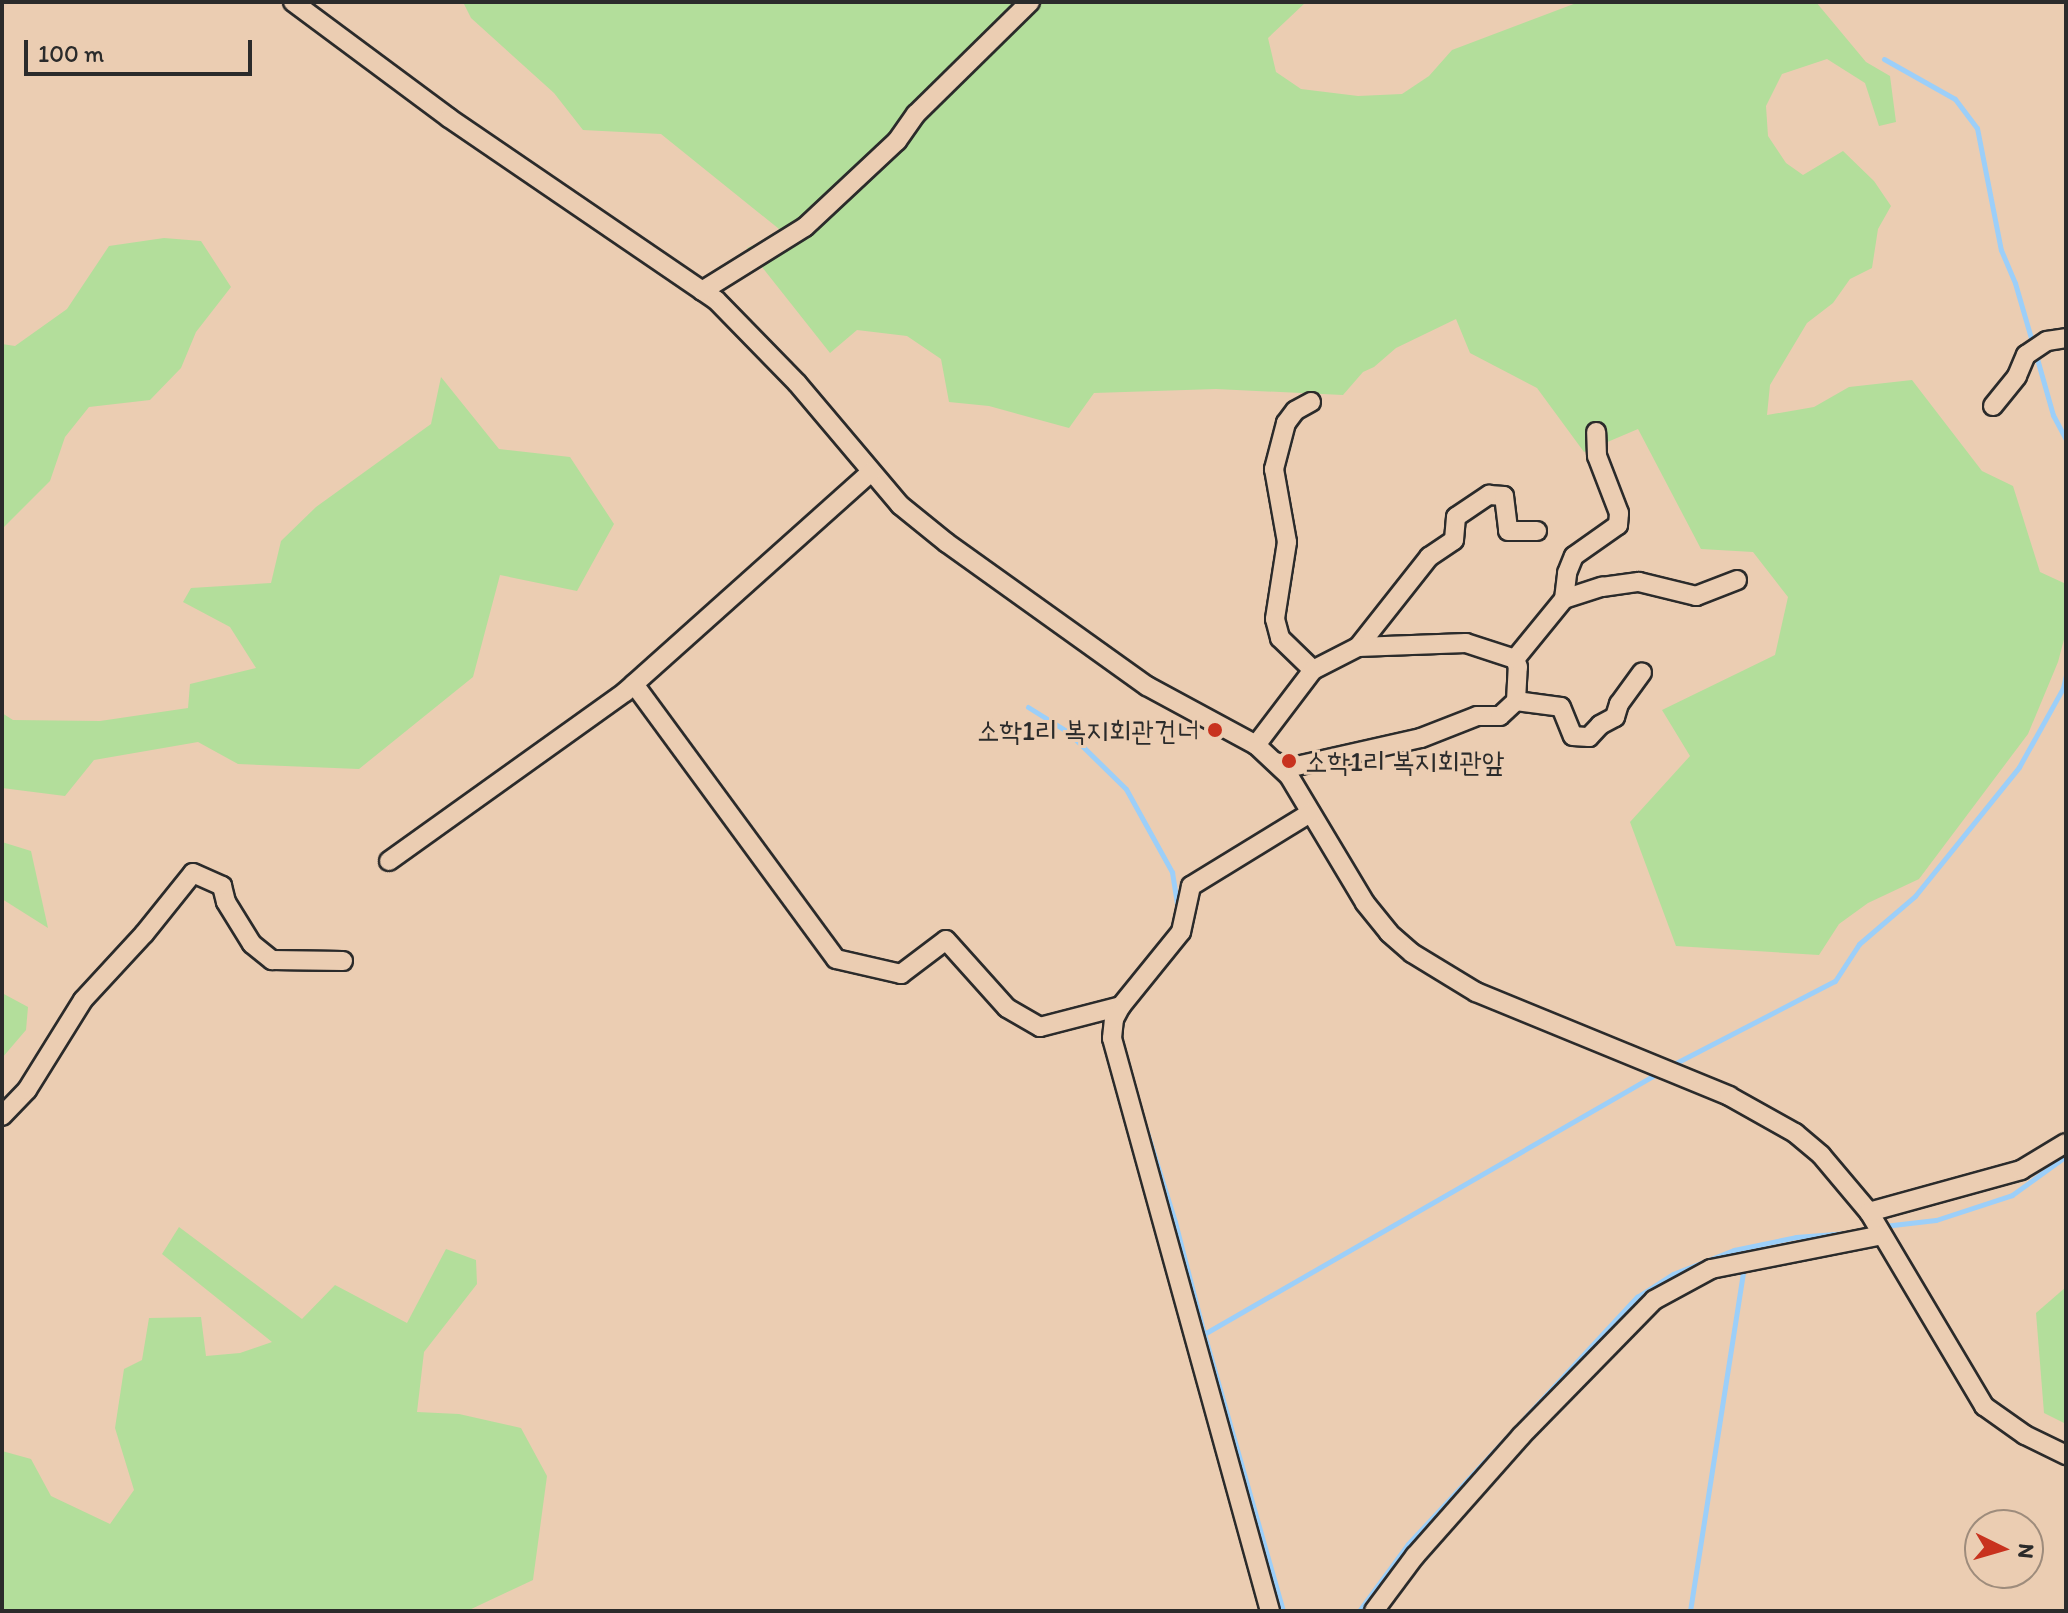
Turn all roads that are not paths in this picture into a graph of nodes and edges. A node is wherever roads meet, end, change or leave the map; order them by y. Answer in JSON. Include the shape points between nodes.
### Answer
{"nodes":[{"id":1,"x":293,"y":2,"type":"edge"},
{"id":2,"x":1030,"y":2,"type":"edge"},
{"id":3,"x":702,"y":291,"type":"junction"},
{"id":4,"x":2066,"y":338,"type":"edge"},
{"id":5,"x":1311,"y":402,"type":"dead end"},
{"id":6,"x":1993,"y":406,"type":"dead end"},
{"id":7,"x":1596,"y":432,"type":"dead end"},
{"id":8,"x":871,"y":472,"type":"junction"},
{"id":9,"x":1537,"y":531,"type":"dead end"},
{"id":10,"x":1737,"y":580,"type":"dead end"},
{"id":11,"x":1564,"y":599,"type":"junction"},
{"id":12,"x":1358,"y":647,"type":"junction"},
{"id":13,"x":1515,"y":659,"type":"junction"},
{"id":14,"x":1313,"y":670,"type":"junction"},
{"id":15,"x":1642,"y":672,"type":"dead end"},
{"id":16,"x":634,"y":684,"type":"junction"},
{"id":17,"x":1516,"y":701,"type":"junction"},
{"id":18,"x":1256,"y":745,"type":"junction"},
{"id":19,"x":1275,"y":762,"type":"junction"},
{"id":20,"x":1310,"y":813,"type":"junction"},
{"id":21,"x":389,"y":861,"type":"dead end"},
{"id":22,"x":343,"y":961,"type":"dead end"},
{"id":23,"x":1121,"y":1006,"type":"junction"},
{"id":24,"x":2,"y":1116,"type":"edge"},
{"id":25,"x":2066,"y":1143,"type":"edge"},
{"id":26,"x":1876,"y":1223,"type":"junction"},
{"id":27,"x":2066,"y":1455,"type":"edge"},
{"id":28,"x":1270,"y":1611,"type":"edge"},
{"id":29,"x":1374,"y":1611,"type":"edge"}],
"edges":[{"from":1,"to":3,"type":"street","via":[[449,118]]},
{"from":2,"to":3,"type":"street","via":[[916,114],[897,141],[805,227]]},
{"from":3,"to":8,"type":"street","via":[[797,383]]},
{"from":4,"to":6,"type":"street","via":[[2047,341],[2026,355]]},
{"from":5,"to":14,"type":"street","via":[[1286,423],[1274,469],[1287,542],[1275,619],[1280,638]]},
{"from":7,"to":11,"type":"street","via":[[1597,456],[1619,513],[1618,525],[1574,556]]},
{"from":8,"to":16,"type":"street"},
{"from":8,"to":18,"type":"street","via":[[900,505],[947,543],[1147,686]]},
{"from":9,"to":12,"type":"street","via":[[1508,531],[1504,496],[1489,495],[1456,517],[1454,540],[1429,557]]},
{"from":10,"to":11,"type":"street","via":[[1696,596],[1639,582]]},
{"from":11,"to":13,"type":"street"},
{"from":12,"to":13,"type":"street","via":[[1466,643]]},
{"from":12,"to":14,"type":"street"},
{"from":13,"to":17,"type":"street"},
{"from":14,"to":18,"type":"street"},
{"from":15,"to":17,"type":"street","via":[[1615,717],[1589,737],[1573,736],[1561,707]]},
{"from":16,"to":21,"type":"street"},
{"from":16,"to":23,"type":"street","via":[[836,959],[901,974],[946,940],[1007,1008],[1040,1027]]},
{"from":17,"to":19,"type":"street","via":[[1500,716],[1477,716],[1421,738],[1292,767]]},
{"from":18,"to":19,"type":"street"},
{"from":19,"to":20,"type":"street"},
{"from":20,"to":23,"type":"street","via":[[1191,886],[1181,932]]},
{"from":20,"to":26,"type":"street","via":[[1365,903],[1412,953],[1476,992],[1729,1096],[1795,1133],[1821,1155]]},
{"from":22,"to":24,"type":"street","via":[[272,960],[252,944],[222,886],[193,873],[83,1000],[27,1090]]},
{"from":23,"to":28,"type":"street","via":[[1112,1038]]},
{"from":25,"to":26,"type":"street","via":[[2021,1170]]},
{"from":26,"to":27,"type":"street","via":[[1984,1406]]},
{"from":26,"to":29,"type":"street","via":[[1711,1269],[1654,1300],[1521,1436]]}]}
